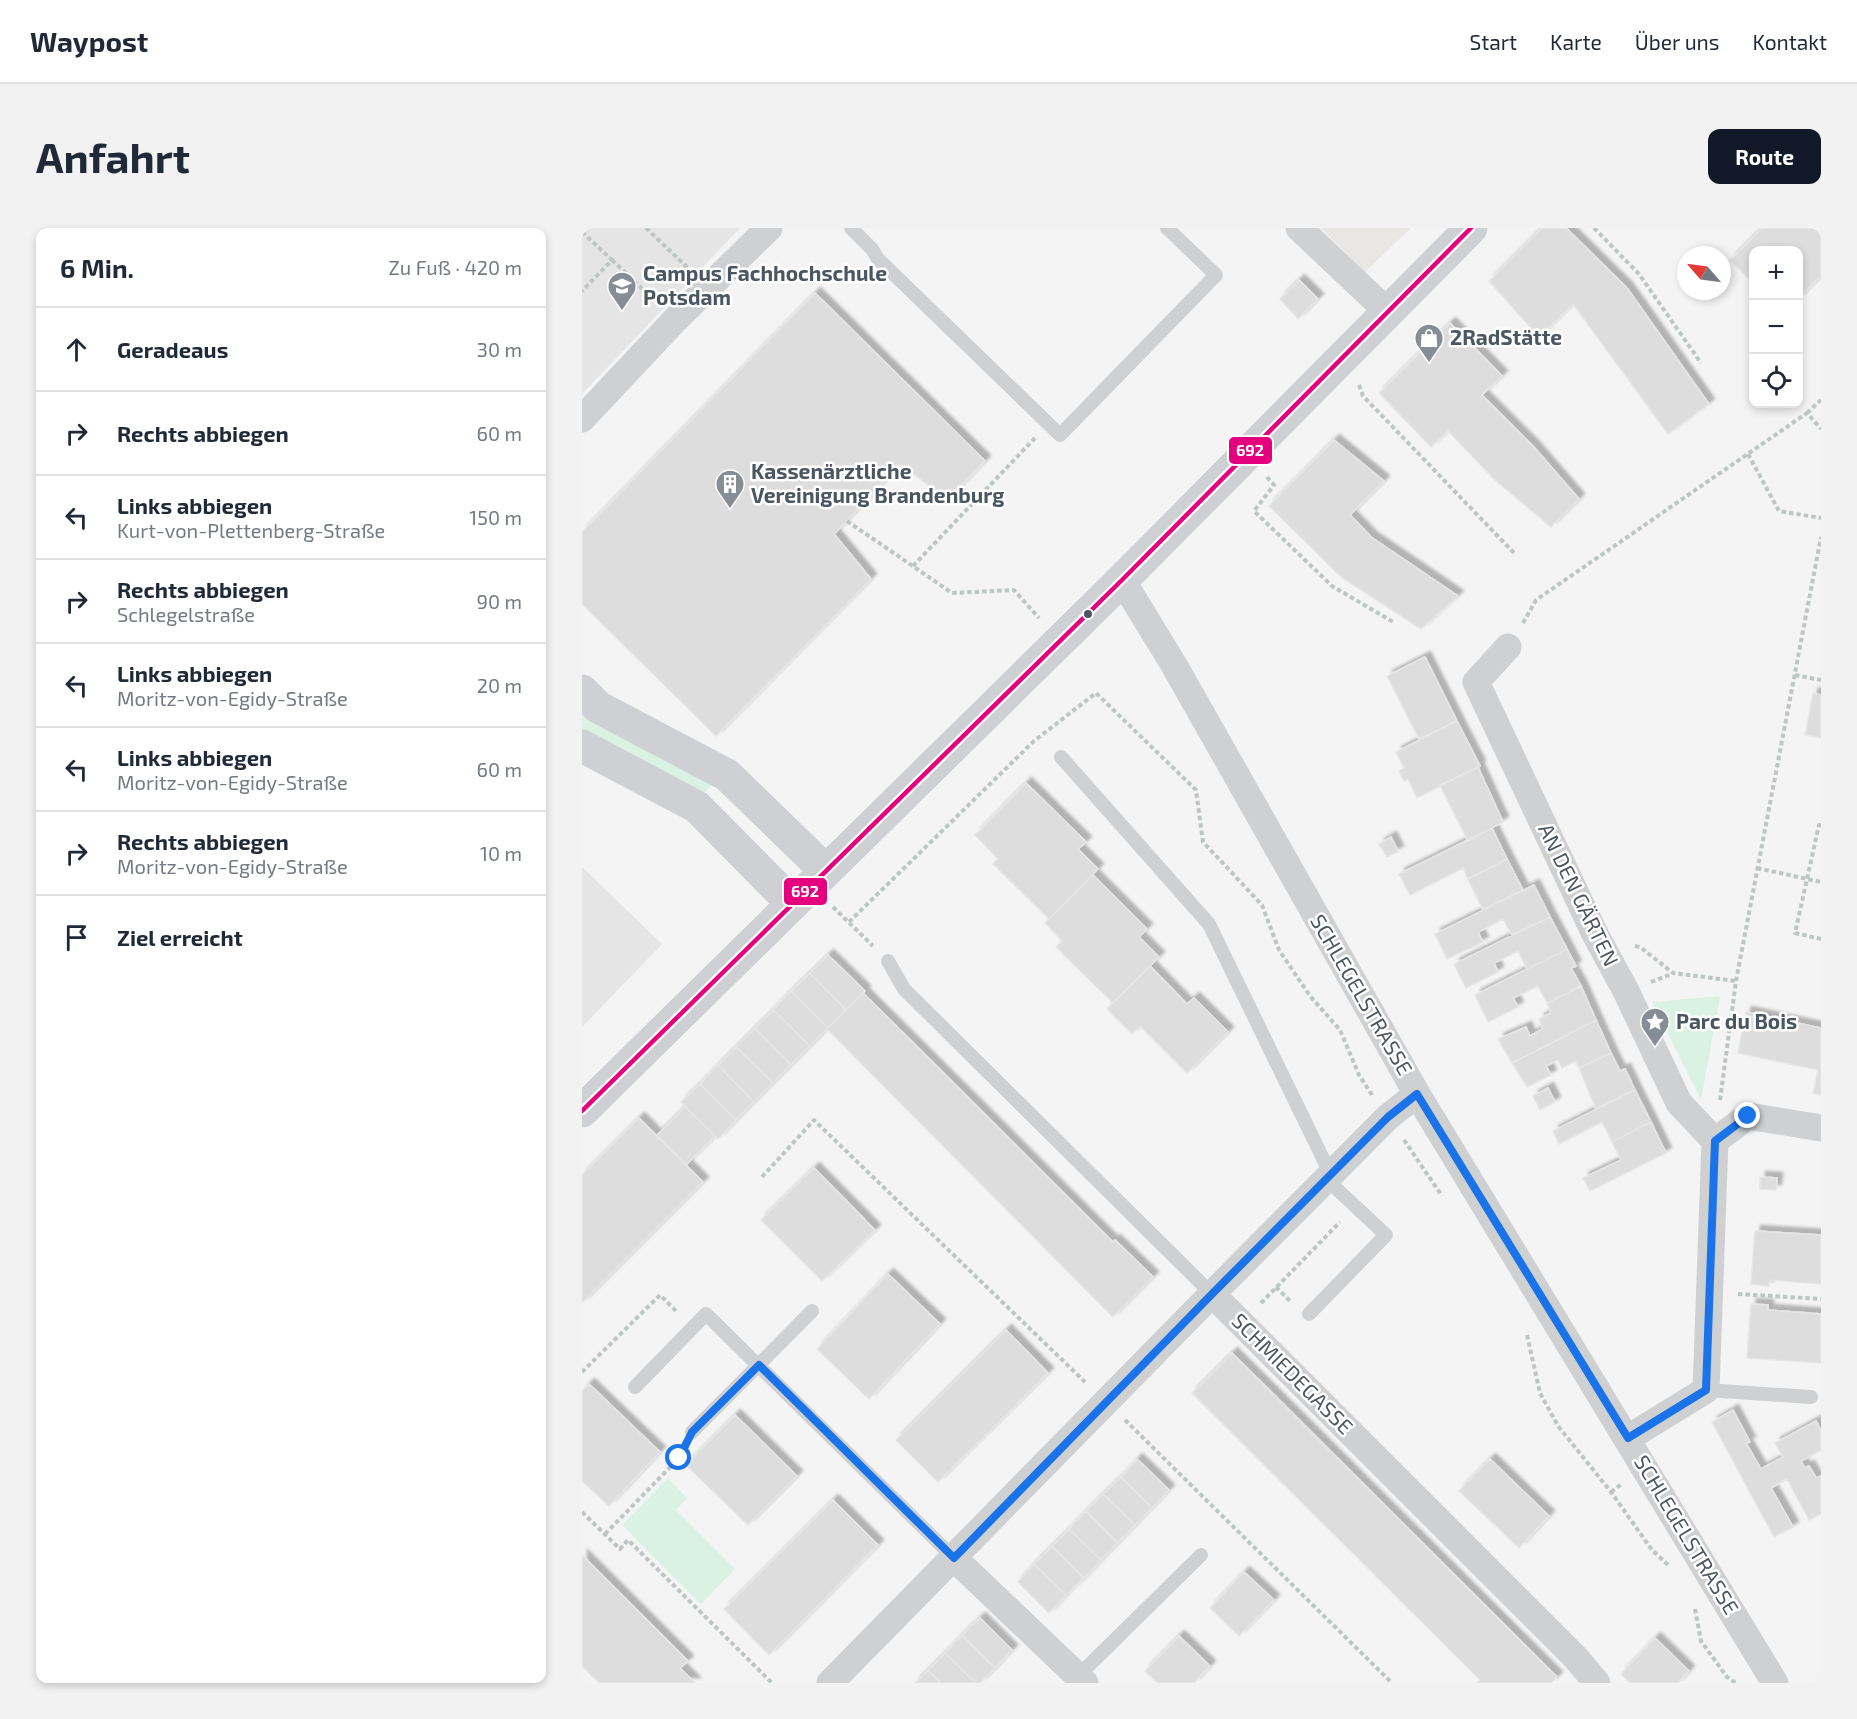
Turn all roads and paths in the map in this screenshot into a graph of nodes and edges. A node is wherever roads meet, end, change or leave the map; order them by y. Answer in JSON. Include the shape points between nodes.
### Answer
{"nodes":[{"id":1,"x":646,"y":228,"type":"edge"},
{"id":2,"x":769,"y":228,"type":"edge"},
{"id":3,"x":851,"y":228,"type":"edge"},
{"id":4,"x":1167,"y":228,"type":"edge"},
{"id":5,"x":1299,"y":228,"type":"edge"},
{"id":6,"x":1471,"y":228,"type":"edge"},
{"id":7,"x":1594,"y":228,"type":"edge"},
{"id":8,"x":582,"y":232,"type":"edge"},
{"id":9,"x":612,"y":260,"type":"junction"},
{"id":10,"x":707,"y":287,"type":"junction"},
{"id":11,"x":582,"y":291,"type":"edge"},
{"id":12,"x":1388,"y":312,"type":"junction"},
{"id":13,"x":675,"y":320,"type":"junction"},
{"id":14,"x":1347,"y":353,"type":"junction"},
{"id":15,"x":1701,"y":363,"type":"dead end"},
{"id":16,"x":1821,"y":400,"type":"edge"},
{"id":17,"x":1807,"y":413,"type":"junction"},
{"id":18,"x":582,"y":418,"type":"edge"},
{"id":19,"x":1049,"y":424,"type":"junction"},
{"id":20,"x":1821,"y":429,"type":"edge"},
{"id":21,"x":1248,"y":453,"type":"junction"},
{"id":22,"x":1748,"y":454,"type":"junction"},
{"id":23,"x":1821,"y":518,"type":"edge"},
{"id":24,"x":847,"y":521,"type":"dead end"},
{"id":25,"x":1821,"y":537,"type":"edge"},
{"id":26,"x":1515,"y":554,"type":"dead end"},
{"id":27,"x":913,"y":566,"type":"junction"},
{"id":28,"x":1122,"y":580,"type":"junction"},
{"id":29,"x":1395,"y":623,"type":"dead end"},
{"id":30,"x":1060,"y":641,"type":"junction"},
{"id":31,"x":1508,"y":647,"type":"joint"},
{"id":32,"x":1795,"y":675,"type":"junction"},
{"id":33,"x":1821,"y":680,"type":"edge"},
{"id":34,"x":582,"y":692,"type":"edge"},
{"id":35,"x":582,"y":746,"type":"edge"},
{"id":36,"x":1061,"y":757,"type":"dead end"},
{"id":37,"x":1821,"y":825,"type":"edge"},
{"id":38,"x":1757,"y":868,"type":"junction"},
{"id":39,"x":1807,"y":879,"type":"junction"},
{"id":40,"x":1821,"y":882,"type":"edge"},
{"id":41,"x":810,"y":887,"type":"junction"},
{"id":42,"x":849,"y":922,"type":"junction"},
{"id":43,"x":1595,"y":934,"type":"junction"},
{"id":44,"x":1821,"y":939,"type":"edge"},
{"id":45,"x":888,"y":962,"type":"joint"},
{"id":46,"x":1736,"y":981,"type":"junction"},
{"id":47,"x":1417,"y":1094,"type":"junction"},
{"id":48,"x":582,"y":1111,"type":"edge"},
{"id":49,"x":1388,"y":1117,"type":"junction"},
{"id":50,"x":1821,"y":1128,"type":"edge"},
{"id":51,"x":1715,"y":1141,"type":"junction"},
{"id":52,"x":762,"y":1177,"type":"dead end"},
{"id":53,"x":1329,"y":1177,"type":"junction"},
{"id":54,"x":1444,"y":1198,"type":"dead end"},
{"id":55,"x":1355,"y":1207,"type":"junction"},
{"id":56,"x":1212,"y":1294,"type":"junction"},
{"id":57,"x":1821,"y":1299,"type":"edge"},
{"id":58,"x":1736,"y":1304,"type":"dead end"},
{"id":59,"x":812,"y":1311,"type":"dead end"},
{"id":60,"x":1309,"y":1314,"type":"dead end"},
{"id":61,"x":1241,"y":1323,"type":"junction"},
{"id":62,"x":693,"y":1326,"type":"junction"},
{"id":63,"x":1524,"y":1328,"type":"dead end"},
{"id":64,"x":759,"y":1365,"type":"junction"},
{"id":65,"x":582,"y":1372,"type":"edge"},
{"id":66,"x":635,"y":1387,"type":"dead end"},
{"id":67,"x":1706,"y":1390,"type":"junction"},
{"id":68,"x":1811,"y":1398,"type":"dead end"},
{"id":69,"x":1107,"y":1402,"type":"junction"},
{"id":70,"x":692,"y":1432,"type":"joint"},
{"id":71,"x":1628,"y":1438,"type":"junction"},
{"id":72,"x":582,"y":1512,"type":"edge"},
{"id":73,"x":605,"y":1534,"type":"junction"},
{"id":74,"x":1201,"y":1555,"type":"dead end"},
{"id":75,"x":954,"y":1558,"type":"junction"},
{"id":76,"x":1669,"y":1566,"type":"dead end"},
{"id":77,"x":1694,"y":1604,"type":"dead end"},
{"id":78,"x":1078,"y":1681,"type":"edge"},
{"id":79,"x":772,"y":1683,"type":"edge"},
{"id":80,"x":830,"y":1683,"type":"edge"},
{"id":81,"x":1392,"y":1683,"type":"edge"},
{"id":82,"x":1597,"y":1683,"type":"edge"},
{"id":83,"x":1736,"y":1683,"type":"edge"},
{"id":84,"x":1775,"y":1683,"type":"edge"}],
"edges":[{"from":1,"to":10,"type":"path"},
{"from":2,"to":10,"type":"street"},
{"from":3,"to":19,"type":"lane","via":[[878,259]]},
{"from":4,"to":19,"type":"lane","via":[[1216,275],[1060,435]]},
{"from":5,"to":12,"type":"street"},
{"from":6,"to":12,"type":"street"},
{"from":7,"to":15,"type":"path","via":[[1639,274]]},
{"from":8,"to":9,"type":"path"},
{"from":9,"to":11,"type":"path"},
{"from":9,"to":13,"type":"path"},
{"from":10,"to":13,"type":"street"},
{"from":12,"to":14,"type":"street"},
{"from":13,"to":18,"type":"street"},
{"from":14,"to":21,"type":"street"},
{"from":14,"to":26,"type":"path","via":[[1362,396]]},
{"from":16,"to":17,"type":"path"},
{"from":17,"to":20,"type":"path"},
{"from":17,"to":22,"type":"path"},
{"from":19,"to":27,"type":"path"},
{"from":21,"to":28,"type":"street"},
{"from":21,"to":29,"type":"path","via":[[1274,485],[1254,511],[1332,586]]},
{"from":22,"to":23,"type":"path","via":[[1779,511]]},
{"from":22,"to":31,"type":"path","via":[[1536,600]]},
{"from":24,"to":27,"type":"path"},
{"from":25,"to":32,"type":"path"},
{"from":27,"to":30,"type":"path","via":[[952,592],[1014,590]]},
{"from":28,"to":30,"type":"street"},
{"from":28,"to":47,"type":"street","name":"SCHLEGELSTRASSE"},
{"from":30,"to":41,"type":"street"},
{"from":31,"to":43,"type":"street","name":"AN DEN GÄRTEN","via":[[1476,681]]},
{"from":32,"to":33,"type":"path"},
{"from":32,"to":38,"type":"path"},
{"from":34,"to":41,"type":"street","via":[[598,707],[728,775]]},
{"from":35,"to":41,"type":"street","via":[[697,807]]},
{"from":36,"to":53,"type":"lane","via":[[1209,924]]},
{"from":37,"to":39,"type":"path"},
{"from":38,"to":39,"type":"path"},
{"from":38,"to":46,"type":"path"},
{"from":39,"to":40,"type":"path"},
{"from":39,"to":44,"type":"path","via":[[1795,933]]},
{"from":41,"to":42,"type":"path"},
{"from":41,"to":48,"type":"street"},
{"from":42,"to":45,"type":"path"},
{"from":42,"to":49,"type":"path","via":[[1034,741],[1096,693],[1196,790],[1203,842],[1262,905],[1279,950],[1310,996],[1340,1030],[1359,1075]]},
{"from":43,"to":46,"type":"path","via":[[1640,947],[1673,973]]},
{"from":43,"to":51,"type":"street","name":"AN DEN GÄRTEN","via":[[1679,1103]]},
{"from":45,"to":56,"type":"lane","name":"SCHMIEDEGASSE","via":[[904,989]]},
{"from":46,"to":51,"type":"path"},
{"from":47,"to":49,"type":"street"},
{"from":47,"to":71,"type":"street","name":"SCHLEGELSTRASSE"},
{"from":49,"to":53,"type":"street"},
{"from":49,"to":54,"type":"path"},
{"from":50,"to":51,"type":"street","via":[[1748,1116]]},
{"from":51,"to":67,"type":"street"},
{"from":52,"to":69,"type":"path","via":[[814,1120]]},
{"from":53,"to":55,"type":"lane"},
{"from":53,"to":56,"type":"street"},
{"from":55,"to":60,"type":"lane","via":[[1386,1235]]},
{"from":55,"to":61,"type":"path"},
{"from":56,"to":61,"type":"street","name":"SCHMIEDEGASSE"},
{"from":56,"to":69,"type":"street"},
{"from":57,"to":58,"type":"path","via":[[1737,1293]]},
{"from":59,"to":64,"type":"lane"},
{"from":61,"to":82,"type":"street","name":"SCHMIEDEGASSE"},
{"from":62,"to":64,"type":"lane","via":[[706,1314]]},
{"from":62,"to":65,"type":"path","via":[[660,1295]]},
{"from":62,"to":66,"type":"lane"},
{"from":63,"to":76,"type":"path","via":[[1540,1393],[1558,1426],[1652,1550]]},
{"from":64,"to":70,"type":"lane"},
{"from":64,"to":75,"type":"lane"},
{"from":67,"to":68,"type":"lane"},
{"from":67,"to":71,"type":"street"},
{"from":69,"to":75,"type":"street"},
{"from":69,"to":81,"type":"path"},
{"from":70,"to":73,"type":"path","via":[[679,1458]]},
{"from":71,"to":84,"type":"street","name":"SCHLEGELSTRASSE"},
{"from":72,"to":73,"type":"path"},
{"from":73,"to":79,"type":"path","via":[[620,1549],[628,1540]]},
{"from":74,"to":78,"type":"lane"},
{"from":75,"to":78,"type":"street"},
{"from":75,"to":80,"type":"street"},
{"from":77,"to":83,"type":"path","via":[[1701,1641],[1727,1677]]}]}
